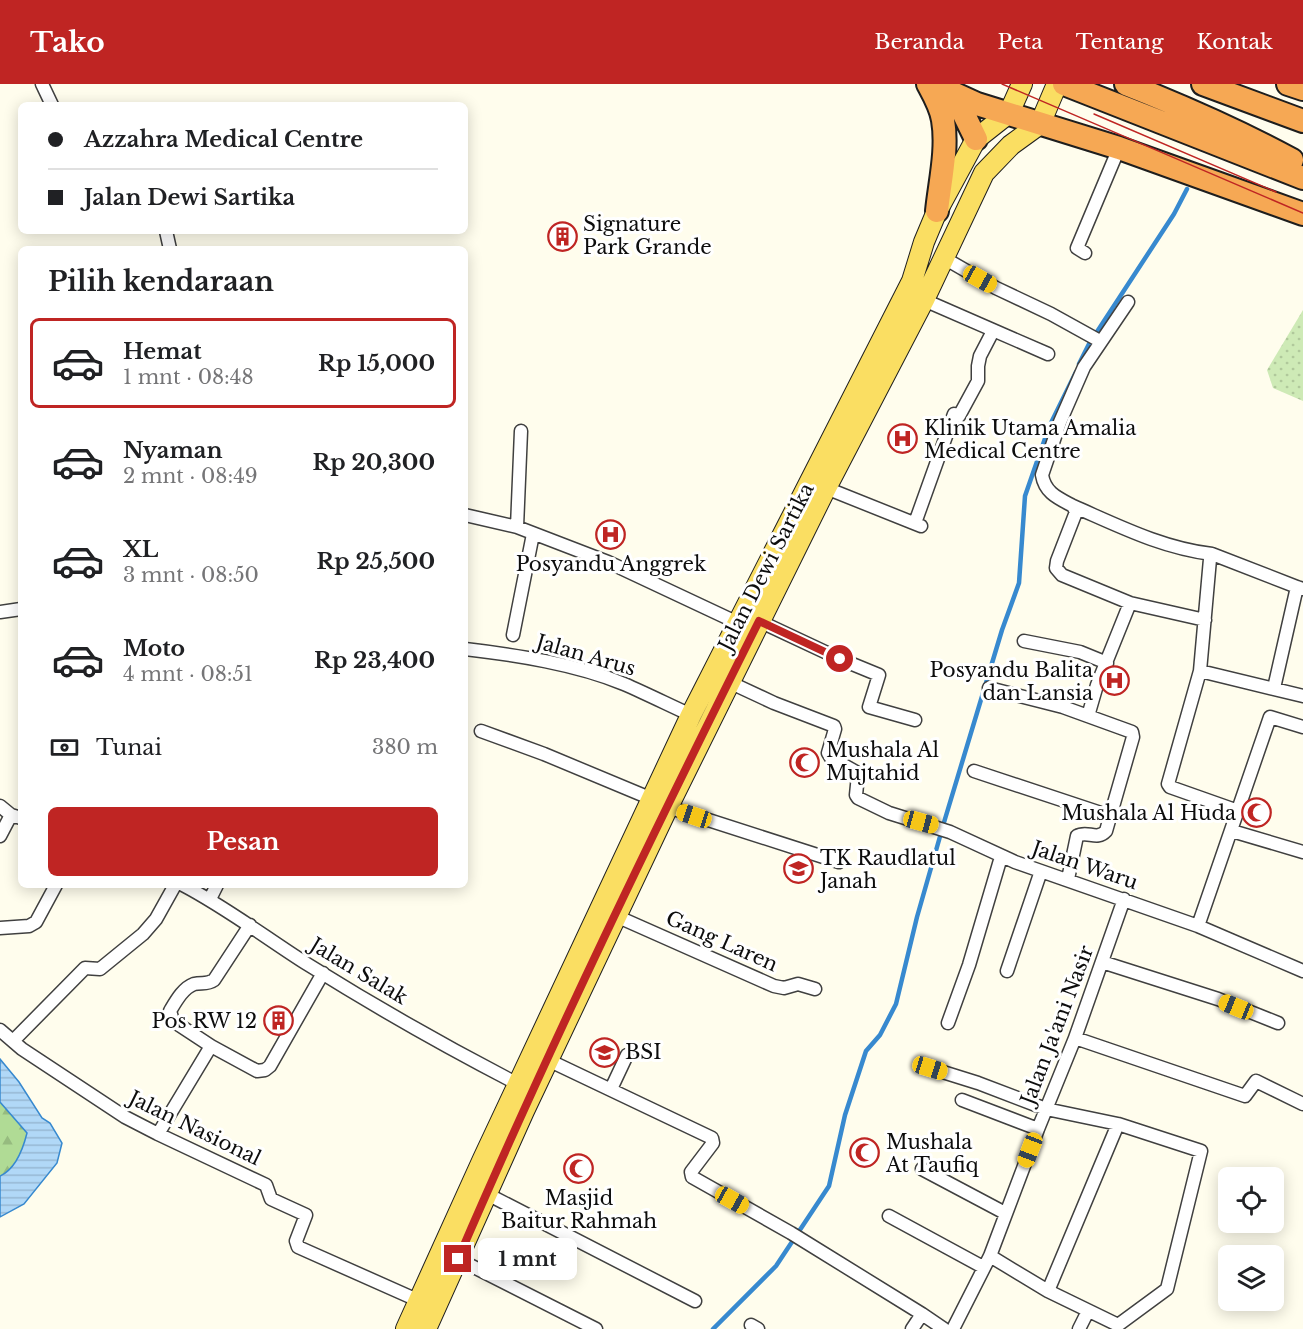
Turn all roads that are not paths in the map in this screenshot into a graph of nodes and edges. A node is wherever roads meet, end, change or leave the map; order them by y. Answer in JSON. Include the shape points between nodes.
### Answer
{"nodes":[{"id":1,"x":42,"y":84,"type":"edge"},
{"id":2,"x":928,"y":84,"type":"edge"},
{"id":3,"x":933,"y":84,"type":"edge"},
{"id":4,"x":1022,"y":84,"type":"edge"},
{"id":5,"x":1057,"y":84,"type":"edge"},
{"id":6,"x":1064,"y":84,"type":"edge"},
{"id":7,"x":1126,"y":84,"type":"edge"},
{"id":8,"x":1203,"y":84,"type":"edge"},
{"id":9,"x":1288,"y":84,"type":"edge"},
{"id":10,"x":1303,"y":89,"type":"edge"},
{"id":11,"x":954,"y":94,"type":"junction"},
{"id":12,"x":51,"y":102,"type":"edge"},
{"id":13,"x":1009,"y":113,"type":"junction"},
{"id":14,"x":1303,"y":121,"type":"edge"},
{"id":15,"x":1040,"y":124,"type":"junction"},
{"id":16,"x":976,"y":139,"type":"junction"},
{"id":17,"x":1119,"y":148,"type":"junction"},
{"id":18,"x":1303,"y":167,"type":"edge"},
{"id":19,"x":1303,"y":178,"type":"edge"},
{"id":20,"x":937,"y":211,"type":"junction"},
{"id":21,"x":1303,"y":214,"type":"edge"},
{"id":22,"x":1085,"y":254,"type":"dead end"},
{"id":23,"x":944,"y":258,"type":"junction"},
{"id":24,"x":924,"y":300,"type":"junction"},
{"id":25,"x":1128,"y":302,"type":"dead end"},
{"id":26,"x":993,"y":331,"type":"junction"},
{"id":27,"x":1095,"y":338,"type":"dead end"},
{"id":28,"x":1048,"y":354,"type":"dead end"},
{"id":29,"x":521,"y":431,"type":"dead end"},
{"id":30,"x":826,"y":488,"type":"junction"},
{"id":31,"x":1073,"y":506,"type":"junction"},
{"id":32,"x":468,"y":516,"type":"edge"},
{"id":33,"x":517,"y":527,"type":"junction"},
{"id":34,"x":533,"y":534,"type":"junction"},
{"id":35,"x":1212,"y":554,"type":"junction"},
{"id":36,"x":1300,"y":588,"type":"edge"},
{"id":37,"x":1130,"y":603,"type":"junction"},
{"id":38,"x":18,"y":609,"type":"edge"},
{"id":39,"x":0,"y":612,"type":"edge"},
{"id":40,"x":1204,"y":620,"type":"junction"},
{"id":41,"x":759,"y":621,"type":"junction"},
{"id":42,"x":738,"y":623,"type":"junction"},
{"id":43,"x":513,"y":635,"type":"dead end"},
{"id":44,"x":1024,"y":641,"type":"dead end"},
{"id":45,"x":468,"y":650,"type":"edge"},
{"id":46,"x":1107,"y":663,"type":"junction"},
{"id":47,"x":1200,"y":671,"type":"junction"},
{"id":48,"x":729,"y":682,"type":"junction"},
{"id":49,"x":989,"y":688,"type":"dead end"},
{"id":50,"x":1274,"y":688,"type":"junction"},
{"id":51,"x":1303,"y":696,"type":"edge"},
{"id":52,"x":692,"y":715,"type":"junction"},
{"id":53,"x":1088,"y":716,"type":"junction"},
{"id":54,"x":915,"y":720,"type":"dead end"},
{"id":55,"x":1303,"y":727,"type":"edge"},
{"id":56,"x":481,"y":731,"type":"dead end"},
{"id":57,"x":974,"y":771,"type":"dead end"},
{"id":58,"x":660,"y":803,"type":"junction"},
{"id":59,"x":0,"y":806,"type":"edge"},
{"id":60,"x":1238,"y":811,"type":"junction"},
{"id":61,"x":1110,"y":816,"type":"junction"},
{"id":62,"x":16,"y":817,"type":"edge"},
{"id":63,"x":1232,"y":831,"type":"junction"},
{"id":64,"x":0,"y":836,"type":"edge"},
{"id":65,"x":1303,"y":852,"type":"edge"},
{"id":66,"x":1001,"y":857,"type":"junction"},
{"id":67,"x":839,"y":862,"type":"dead end"},
{"id":68,"x":1041,"y":871,"type":"junction"},
{"id":69,"x":1068,"y":879,"type":"junction"},
{"id":70,"x":54,"y":888,"type":"edge"},
{"id":71,"x":173,"y":888,"type":"edge"},
{"id":72,"x":189,"y":888,"type":"edge"},
{"id":73,"x":216,"y":888,"type":"edge"},
{"id":74,"x":210,"y":899,"type":"junction"},
{"id":75,"x":1124,"y":899,"type":"junction"},
{"id":76,"x":616,"y":916,"type":"junction"},
{"id":77,"x":250,"y":925,"type":"junction"},
{"id":78,"x":1198,"y":926,"type":"junction"},
{"id":79,"x":0,"y":928,"type":"edge"},
{"id":80,"x":1102,"y":962,"type":"junction"},
{"id":81,"x":1007,"y":971,"type":"dead end"},
{"id":82,"x":1303,"y":971,"type":"edge"},
{"id":83,"x":323,"y":973,"type":"junction"},
{"id":84,"x":815,"y":988,"type":"dead end"},
{"id":85,"x":948,"y":1023,"type":"dead end"},
{"id":86,"x":1278,"y":1023,"type":"dead end"},
{"id":87,"x":0,"y":1030,"type":"edge"},
{"id":88,"x":1076,"y":1038,"type":"junction"},
{"id":89,"x":13,"y":1041,"type":"junction"},
{"id":90,"x":211,"y":1046,"type":"junction"},
{"id":91,"x":627,"y":1055,"type":"dead end"},
{"id":92,"x":548,"y":1060,"type":"junction"},
{"id":93,"x":930,"y":1068,"type":"dead end"},
{"id":94,"x":518,"y":1084,"type":"junction"},
{"id":95,"x":610,"y":1089,"type":"junction"},
{"id":96,"x":962,"y":1100,"type":"dead end"},
{"id":97,"x":1303,"y":1104,"type":"edge"},
{"id":98,"x":1046,"y":1109,"type":"junction"},
{"id":99,"x":1118,"y":1124,"type":"junction"},
{"id":100,"x":1038,"y":1129,"type":"junction"},
{"id":101,"x":158,"y":1134,"type":"junction"},
{"id":102,"x":922,"y":1169,"type":"dead end"},
{"id":103,"x":486,"y":1194,"type":"junction"},
{"id":104,"x":1005,"y":1213,"type":"junction"},
{"id":105,"x":889,"y":1216,"type":"dead end"},
{"id":106,"x":990,"y":1256,"type":"junction"},
{"id":107,"x":458,"y":1259,"type":"junction"},
{"id":108,"x":983,"y":1267,"type":"junction"},
{"id":109,"x":1048,"y":1290,"type":"junction"},
{"id":110,"x":695,"y":1301,"type":"dead end"},
{"id":111,"x":427,"y":1305,"type":"junction"},
{"id":112,"x":1088,"y":1311,"type":"junction"},
{"id":113,"x":922,"y":1314,"type":"junction"},
{"id":114,"x":1119,"y":1327,"type":"edge"},
{"id":115,"x":406,"y":1329,"type":"edge"},
{"id":116,"x":426,"y":1329,"type":"edge"},
{"id":117,"x":596,"y":1329,"type":"edge"},
{"id":118,"x":912,"y":1329,"type":"edge"},
{"id":119,"x":944,"y":1329,"type":"edge"},
{"id":120,"x":952,"y":1329,"type":"edge"},
{"id":121,"x":1079,"y":1329,"type":"edge"}],
"edges":[{"from":1,"to":12,"type":"street"},
{"from":2,"to":20,"type":"highway","via":[[943,120]]},
{"from":3,"to":11,"type":"highway"},
{"from":4,"to":13,"type":"main road"},
{"from":5,"to":15,"type":"main road"},
{"from":6,"to":19,"type":"highway"},
{"from":7,"to":18,"type":"highway","via":[[1200,113]]},
{"from":8,"to":14,"type":"highway"},
{"from":9,"to":10,"type":"highway"},
{"from":11,"to":13,"type":"highway"},
{"from":11,"to":16,"type":"highway"},
{"from":13,"to":15,"type":"highway"},
{"from":13,"to":16,"type":"main road","name":"Jalan Dewi Sartika"},
{"from":15,"to":17,"type":"highway"},
{"from":15,"to":23,"type":"main road","name":"Jalan Dewi Sartika","via":[[1011,145],[984,173]]},
{"from":16,"to":20,"type":"main road","name":"Jalan Dewi Sartika"},
{"from":17,"to":21,"type":"highway"},
{"from":17,"to":22,"type":"street","via":[[1077,248]]},
{"from":20,"to":42,"type":"main road","name":"Jalan Dewi Sartika","via":[[912,281]]},
{"from":23,"to":24,"type":"main road","name":"Jalan Dewi Sartika"},
{"from":23,"to":27,"type":"street"},
{"from":24,"to":26,"type":"street"},
{"from":24,"to":30,"type":"main road","name":"Jalan Dewi Sartika"},
{"from":25,"to":31,"type":"street","via":[[1084,367],[1042,475],[1052,495]]},
{"from":26,"to":28,"type":"street"},
{"from":26,"to":30,"type":"street","via":[[978,366],[978,381],[959,416],[954,414],[918,525]]},
{"from":29,"to":33,"type":"street"},
{"from":30,"to":41,"type":"main road","name":"Jalan Dewi Sartika"},
{"from":31,"to":35,"type":"street","via":[[1150,540]]},
{"from":31,"to":37,"type":"street","via":[[1076,512],[1057,561],[1057,571]]},
{"from":32,"to":33,"type":"street"},
{"from":33,"to":34,"type":"street"},
{"from":34,"to":42,"type":"street","via":[[608,562]]},
{"from":34,"to":43,"type":"street"},
{"from":35,"to":36,"type":"street"},
{"from":35,"to":40,"type":"street"},
{"from":36,"to":50,"type":"street"},
{"from":37,"to":40,"type":"street"},
{"from":37,"to":46,"type":"street"},
{"from":38,"to":39,"type":"street"},
{"from":40,"to":47,"type":"street"},
{"from":41,"to":48,"type":"main road","name":"Jalan Dewi Sartika"},
{"from":41,"to":54,"type":"street","via":[[880,675],[869,707]]},
{"from":42,"to":52,"type":"main road","name":"Jalan Dewi Sartika"},
{"from":44,"to":46,"type":"street","via":[[1080,652]]},
{"from":45,"to":52,"type":"street","name":"Jalan Arus","via":[[566,666],[622,683]]},
{"from":46,"to":53,"type":"street"},
{"from":47,"to":50,"type":"street"},
{"from":47,"to":60,"type":"street","via":[[1168,784]]},
{"from":48,"to":58,"type":"main road","name":"Jalan Dewi Sartika"},
{"from":48,"to":66,"type":"street","name":"Jalan Waru","via":[[834,726],[828,753],[856,772],[858,798],[889,813],[936,826]]},
{"from":49,"to":53,"type":"street"},
{"from":50,"to":51,"type":"street"},
{"from":52,"to":58,"type":"main road","name":"Jalan Dewi Sartika"},
{"from":53,"to":61,"type":"street","via":[[1132,732]]},
{"from":55,"to":60,"type":"street","via":[[1270,717]]},
{"from":56,"to":58,"type":"street"},
{"from":57,"to":61,"type":"street"},
{"from":58,"to":67,"type":"street"},
{"from":58,"to":76,"type":"main road","name":"Jalan Dewi Sartika"},
{"from":58,"to":94,"type":"main road","name":"Jalan Dewi Sartika"},
{"from":59,"to":62,"type":"street"},
{"from":60,"to":63,"type":"street"},
{"from":61,"to":69,"type":"street","via":[[1102,835],[1077,836]]},
{"from":62,"to":64,"type":"street"},
{"from":63,"to":65,"type":"street"},
{"from":63,"to":78,"type":"street"},
{"from":66,"to":68,"type":"street","name":"Jalan Waru"},
{"from":66,"to":85,"type":"street"},
{"from":68,"to":69,"type":"street","name":"Jalan Waru"},
{"from":68,"to":81,"type":"street"},
{"from":69,"to":75,"type":"street","name":"Jalan Waru"},
{"from":70,"to":79,"type":"street","via":[[36,922]]},
{"from":71,"to":89,"type":"street","via":[[143,934],[100,969],[85,968]]},
{"from":72,"to":74,"type":"street","name":"Jalan Salak"},
{"from":73,"to":74,"type":"street"},
{"from":74,"to":77,"type":"street","name":"Jalan Salak"},
{"from":75,"to":78,"type":"street","name":"Jalan Waru"},
{"from":75,"to":80,"type":"street","name":"Jalan Ja'ani Nasir"},
{"from":76,"to":84,"type":"street","name":"Gang Laren","via":[[774,986],[798,984]]},
{"from":76,"to":92,"type":"main road","name":"Jalan Dewi Sartika"},
{"from":77,"to":83,"type":"street","name":"Jalan Salak"},
{"from":77,"to":90,"type":"street","via":[[214,980],[189,986],[170,1011],[173,1021]]},
{"from":78,"to":82,"type":"street","name":"Jalan Waru"},
{"from":80,"to":86,"type":"street","via":[[1218,999]]},
{"from":80,"to":88,"type":"street","name":"Jalan Ja'ani Nasir"},
{"from":83,"to":90,"type":"street","via":[[265,1070],[257,1071]]},
{"from":83,"to":94,"type":"street","name":"Jalan Salak"},
{"from":87,"to":89,"type":"street","name":"Jalan Nasional"},
{"from":88,"to":97,"type":"street","via":[[1245,1096],[1256,1081]]},
{"from":88,"to":98,"type":"street","name":"Jalan Ja'ani Nasir"},
{"from":89,"to":101,"type":"street","name":"Jalan Nasional","via":[[125,1117]]},
{"from":90,"to":101,"type":"street"},
{"from":91,"to":95,"type":"street"},
{"from":92,"to":95,"type":"street"},
{"from":92,"to":103,"type":"main road","name":"Jalan Dewi Sartika"},
{"from":93,"to":98,"type":"street"},
{"from":94,"to":111,"type":"main road","name":"Jalan Dewi Sartika"},
{"from":95,"to":113,"type":"street","via":[[712,1138],[713,1143],[692,1177],[792,1233]]},
{"from":96,"to":100,"type":"street"},
{"from":98,"to":99,"type":"street"},
{"from":98,"to":100,"type":"street","name":"Jalan Ja'ani Nasir"},
{"from":99,"to":109,"type":"street"},
{"from":99,"to":114,"type":"street","via":[[1201,1151],[1167,1289]]},
{"from":100,"to":104,"type":"street","name":"Jalan Ja'ani Nasir"},
{"from":101,"to":111,"type":"street","name":"Jalan Nasional","via":[[266,1185],[272,1199],[303,1213],[306,1218],[296,1240],[298,1247]]},
{"from":102,"to":104,"type":"street"},
{"from":103,"to":107,"type":"main road","name":"Jalan Dewi Sartika"},
{"from":103,"to":110,"type":"street"},
{"from":104,"to":106,"type":"street","name":"Jalan Ja'ani Nasir"},
{"from":105,"to":108,"type":"street"},
{"from":106,"to":108,"type":"street","name":"Jalan Ja'ani Nasir"},
{"from":106,"to":109,"type":"street"},
{"from":107,"to":111,"type":"main road","name":"Jalan Dewi Sartika"},
{"from":107,"to":117,"type":"street"},
{"from":108,"to":120,"type":"street","name":"Jalan Ja'ani Nasir"},
{"from":109,"to":112,"type":"street"},
{"from":111,"to":115,"type":"main road","name":"Jalan Dewi Sartika"},
{"from":111,"to":116,"type":"main road","name":"Jalan Dewi Sartika"},
{"from":112,"to":114,"type":"street"},
{"from":112,"to":121,"type":"street"},
{"from":113,"to":118,"type":"street"},
{"from":113,"to":119,"type":"street"}]}
